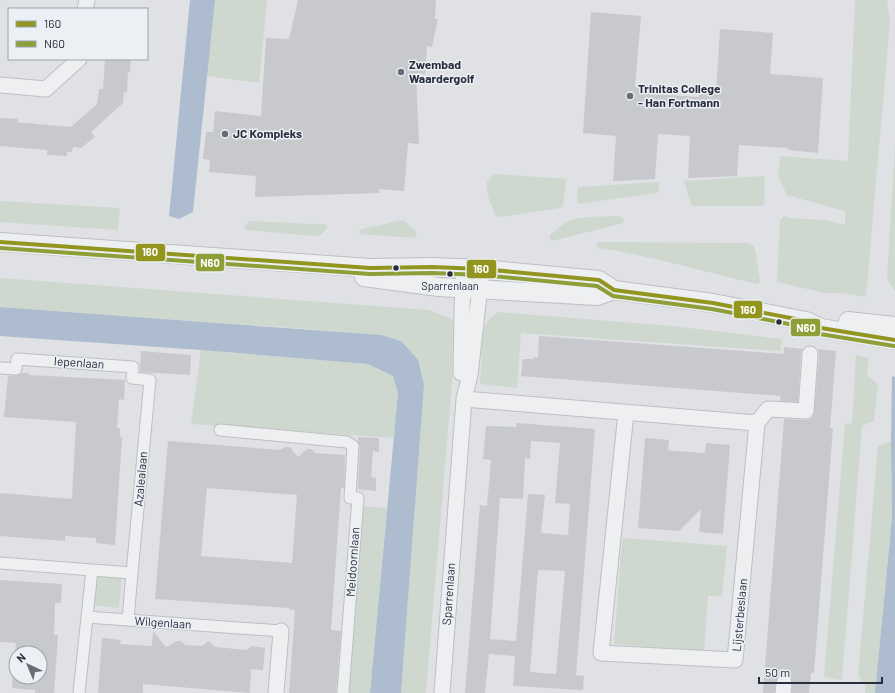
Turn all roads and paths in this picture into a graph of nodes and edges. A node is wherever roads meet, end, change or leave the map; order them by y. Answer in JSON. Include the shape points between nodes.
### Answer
{"nodes":[{"id":1,"x":78,"y":60,"type":"edge"},
{"id":2,"x":0,"y":85,"type":"edge"},
{"id":3,"x":0,"y":242,"type":"edge"},
{"id":4,"x":0,"y":251,"type":"edge"},
{"id":5,"x":464,"y":268,"type":"junction"},
{"id":6,"x":482,"y":269,"type":"junction"},
{"id":7,"x":463,"y":288,"type":"junction"},
{"id":8,"x":480,"y":289,"type":"junction"},
{"id":9,"x":614,"y":290,"type":"junction"},
{"id":10,"x":895,"y":335,"type":"edge"},
{"id":11,"x":810,"y":354,"type":"dead end"},
{"id":12,"x":0,"y":368,"type":"edge"},
{"id":13,"x":149,"y":386,"type":"joint"},
{"id":14,"x":464,"y":400,"type":"junction"},
{"id":15,"x":626,"y":413,"type":"junction"},
{"id":16,"x":757,"y":423,"type":"junction"},
{"id":17,"x":220,"y":430,"type":"dead end"},
{"id":18,"x":0,"y":563,"type":"edge"},
{"id":19,"x":92,"y":570,"type":"junction"},
{"id":20,"x":132,"y":573,"type":"junction"},
{"id":21,"x":87,"y":616,"type":"junction"},
{"id":22,"x":128,"y":620,"type":"junction"},
{"id":23,"x":281,"y":632,"type":"joint"},
{"id":24,"x":79,"y":693,"type":"edge"},
{"id":25,"x":276,"y":693,"type":"edge"},
{"id":26,"x":343,"y":693,"type":"edge"},
{"id":27,"x":442,"y":693,"type":"edge"}],
"edges":[{"from":1,"to":2,"type":"street","via":[[46,89]]},
{"from":3,"to":5,"type":"street","via":[[370,268]]},
{"from":4,"to":7,"type":"street","via":[[364,277]]},
{"from":5,"to":6,"type":"street"},
{"from":5,"to":7,"type":"street","name":"Sparrenlaan"},
{"from":6,"to":8,"type":"street","name":"Sparrenlaan"},
{"from":6,"to":9,"type":"street","via":[[600,280]]},
{"from":7,"to":8,"type":"street"},
{"from":7,"to":14,"type":"street","name":"Sparrenlaan","via":[[461,370]]},
{"from":8,"to":9,"type":"street","via":[[597,296]]},
{"from":8,"to":14,"type":"street","name":"Sparrenlaan","via":[[470,375]]},
{"from":9,"to":10,"type":"street","via":[[713,303],[806,321],[824,317]]},
{"from":11,"to":16,"type":"street","via":[[806,411],[768,409]]},
{"from":12,"to":13,"type":"street","name":"Iepenlaan","via":[[16,369],[17,359],[133,367],[132,378],[150,380]]},
{"from":13,"to":20,"type":"street","name":"Azalealaan"},
{"from":14,"to":15,"type":"street"},
{"from":14,"to":27,"type":"street","name":"Sparrenlaan"},
{"from":15,"to":16,"type":"street"},
{"from":15,"to":16,"type":"street","name":"Lijsterbeslaan","via":[[602,653],[735,660]]},
{"from":17,"to":26,"type":"street","name":"Meidoornlaan","via":[[351,444],[353,449],[350,498],[358,498]]},
{"from":18,"to":19,"type":"street"},
{"from":19,"to":20,"type":"street"},
{"from":19,"to":21,"type":"street"},
{"from":20,"to":22,"type":"street","name":"Wilgenlaan"},
{"from":21,"to":22,"type":"street"},
{"from":21,"to":24,"type":"street"},
{"from":22,"to":23,"type":"street","name":"Wilgenlaan"},
{"from":23,"to":25,"type":"street"}]}
